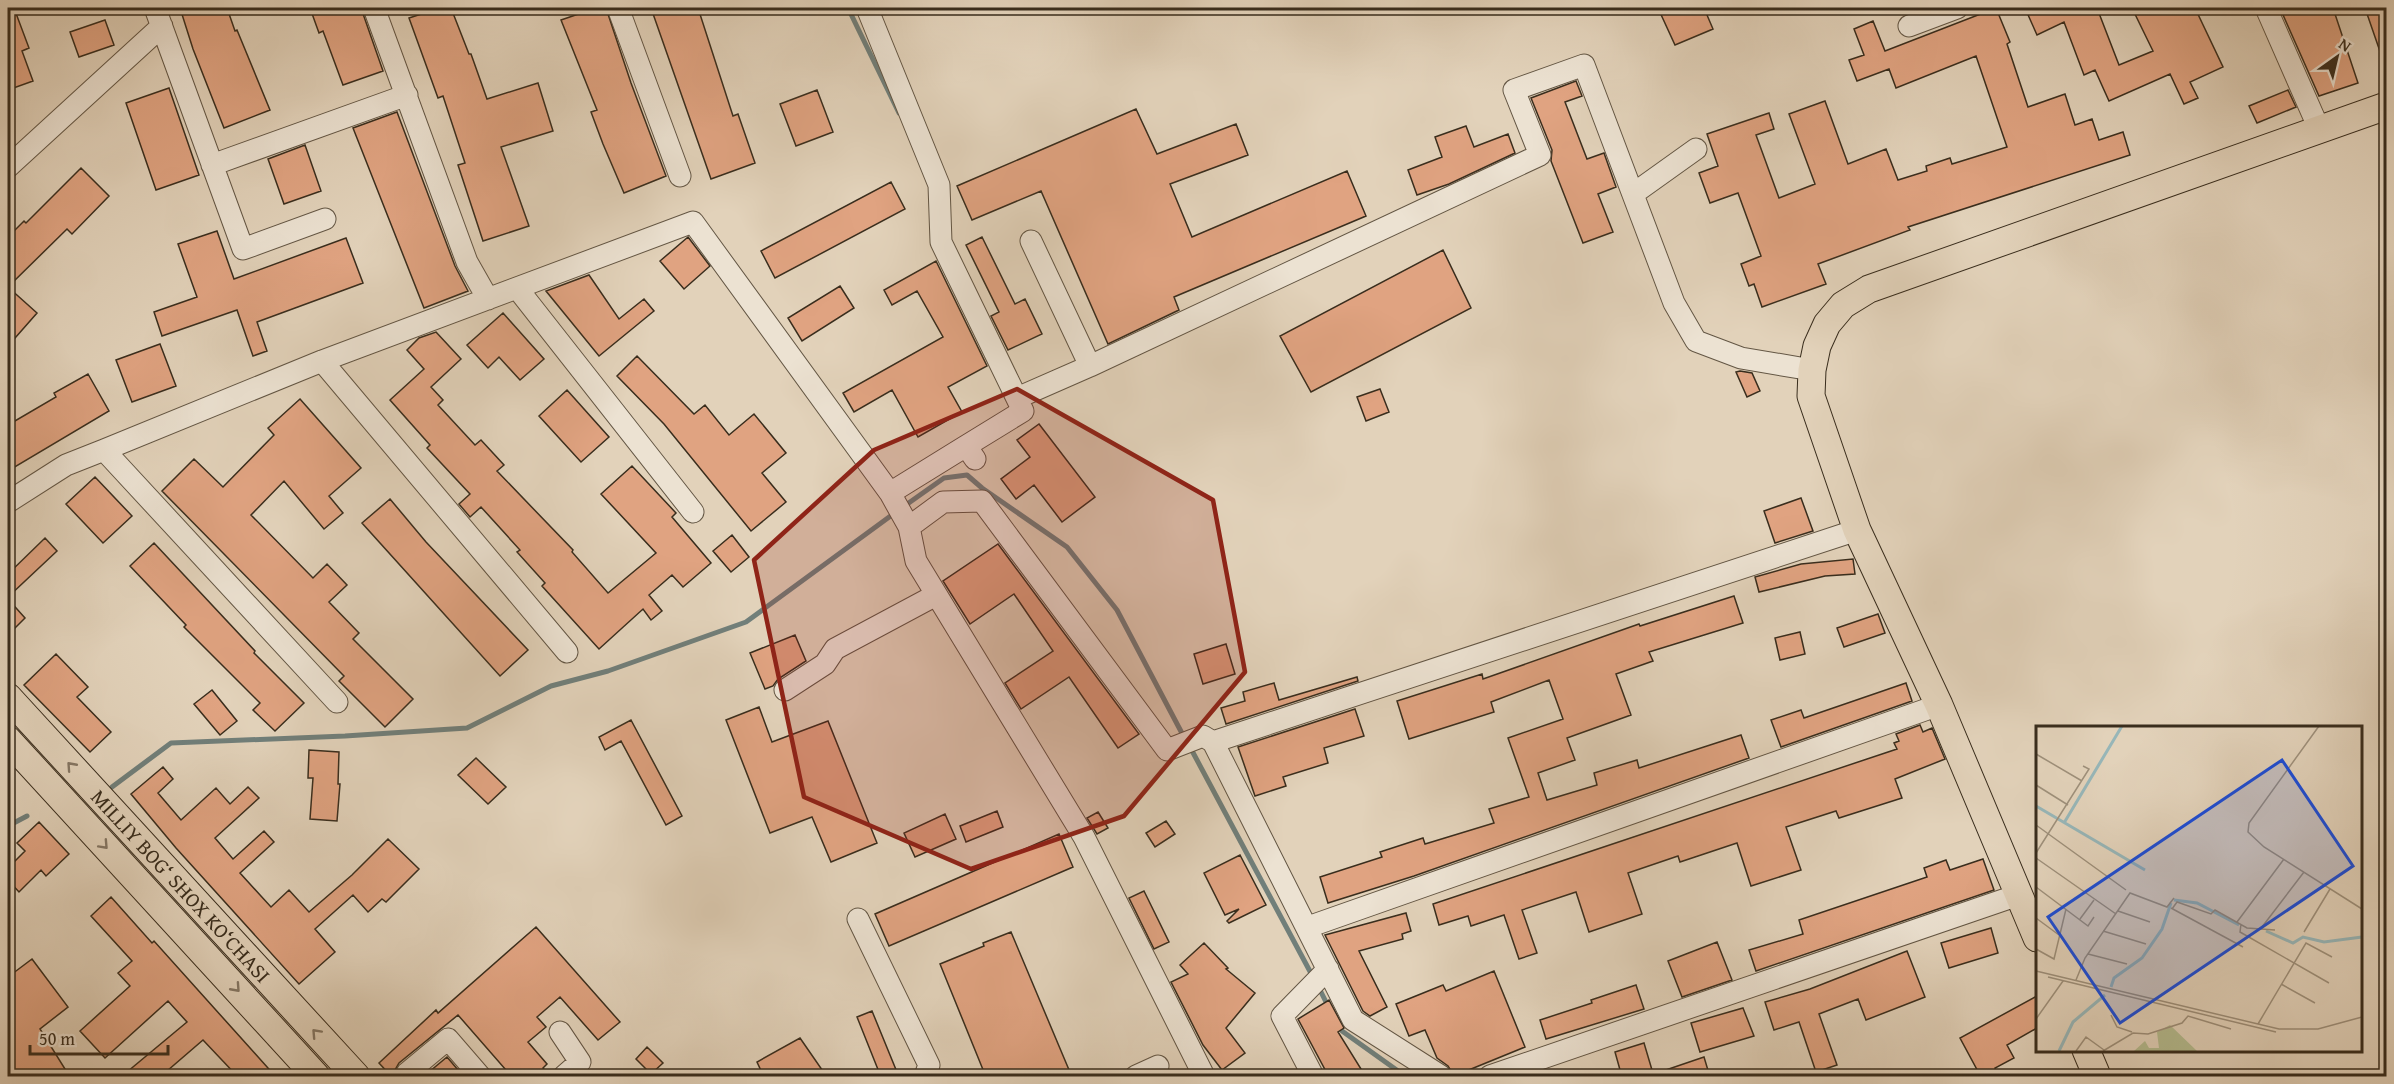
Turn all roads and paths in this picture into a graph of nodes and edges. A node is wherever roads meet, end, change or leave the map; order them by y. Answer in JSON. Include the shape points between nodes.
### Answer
{"nodes":[{"id":1,"x":374,"y":8,"type":"edge"},
{"id":2,"x":618,"y":8,"type":"edge"},
{"id":3,"x":867,"y":8,"type":"edge"},
{"id":4,"x":1958,"y":8,"type":"edge"},
{"id":5,"x":2266,"y":8,"type":"edge"},
{"id":6,"x":159,"y":17,"type":"edge"},
{"id":7,"x":1909,"y":26,"type":"dead end"},
{"id":8,"x":406,"y":95,"type":"junction"},
{"id":9,"x":2386,"y":106,"type":"edge"},
{"id":10,"x":2320,"y":131,"type":"junction"},
{"id":11,"x":1696,"y":149,"type":"dead end"},
{"id":12,"x":212,"y":165,"type":"junction"},
{"id":13,"x":8,"y":167,"type":"edge"},
{"id":14,"x":680,"y":176,"type":"dead end"},
{"id":15,"x":1633,"y":194,"type":"junction"},
{"id":16,"x":325,"y":219,"type":"dead end"},
{"id":17,"x":1030,"y":241,"type":"dead end"},
{"id":18,"x":517,"y":288,"type":"junction"},
{"id":19,"x":488,"y":299,"type":"junction"},
{"id":20,"x":322,"y":361,"type":"junction"},
{"id":21,"x":1090,"y":366,"type":"junction"},
{"id":22,"x":1812,"y":370,"type":"junction"},
{"id":23,"x":1017,"y":398,"type":"junction"},
{"id":24,"x":104,"y":450,"type":"junction"},
{"id":25,"x":890,"y":492,"type":"junction"},
{"id":26,"x":8,"y":502,"type":"edge"},
{"id":27,"x":693,"y":512,"type":"dead end"},
{"id":28,"x":909,"y":527,"type":"junction"},
{"id":29,"x":1857,"y":530,"type":"junction"},
{"id":30,"x":936,"y":595,"type":"junction"},
{"id":31,"x":567,"y":652,"type":"dead end"},
{"id":32,"x":785,"y":690,"type":"dead end"},
{"id":33,"x":337,"y":702,"type":"dead end"},
{"id":34,"x":10,"y":705,"type":"edge"},
{"id":35,"x":1939,"y":705,"type":"junction"},
{"id":36,"x":8,"y":740,"type":"edge"},
{"id":37,"x":1213,"y":742,"type":"junction"},
{"id":38,"x":2018,"y":895,"type":"junction"},
{"id":39,"x":202,"y":909,"type":"junction"},
{"id":40,"x":858,"y":919,"type":"dead end"},
{"id":41,"x":1308,"y":927,"type":"junction"},
{"id":42,"x":181,"y":929,"type":"junction"},
{"id":43,"x":2036,"y":936,"type":"edge"},
{"id":44,"x":1320,"y":977,"type":"junction"},
{"id":45,"x":560,"y":1032,"type":"dead end"},
{"id":46,"x":2086,"y":1051,"type":"edge"},
{"id":47,"x":1158,"y":1066,"type":"dead end"},
{"id":48,"x":316,"y":1077,"type":"edge"},
{"id":49,"x":356,"y":1077,"type":"edge"},
{"id":50,"x":410,"y":1077,"type":"edge"},
{"id":51,"x":480,"y":1077,"type":"edge"},
{"id":52,"x":564,"y":1077,"type":"edge"},
{"id":53,"x":925,"y":1077,"type":"edge"},
{"id":54,"x":1136,"y":1077,"type":"edge"},
{"id":55,"x":1204,"y":1077,"type":"edge"},
{"id":56,"x":1313,"y":1077,"type":"edge"},
{"id":57,"x":1441,"y":1077,"type":"edge"},
{"id":58,"x":1490,"y":1077,"type":"edge"},
{"id":59,"x":2097,"y":1077,"type":"edge"}],
"edges":[{"from":1,"to":8,"type":"street"},
{"from":2,"to":14,"type":"street"},
{"from":3,"to":23,"type":"street","via":[[939,185],[941,242]]},
{"from":4,"to":7,"type":"street"},
{"from":5,"to":10,"type":"street"},
{"from":6,"to":12,"type":"street"},
{"from":6,"to":13,"type":"street"},
{"from":8,"to":12,"type":"street"},
{"from":8,"to":19,"type":"street","via":[[467,262]]},
{"from":9,"to":10,"type":"main road"},
{"from":10,"to":22,"type":"main road","via":[[1869,289],[1843,305],[1827,324]]},
{"from":11,"to":15,"type":"street"},
{"from":12,"to":16,"type":"street","via":[[243,249]]},
{"from":15,"to":21,"type":"street","via":[[1584,65],[1514,90],[1540,155]]},
{"from":15,"to":22,"type":"street","via":[[1674,303],[1696,341],[1741,358]]},
{"from":17,"to":21,"type":"street"},
{"from":18,"to":19,"type":"street"},
{"from":18,"to":25,"type":"street","via":[[693,222]]},
{"from":18,"to":27,"type":"street"},
{"from":19,"to":20,"type":"street"},
{"from":20,"to":24,"type":"street"},
{"from":20,"to":31,"type":"street"},
{"from":21,"to":23,"type":"street"},
{"from":22,"to":29,"type":"main road","via":[[1811,396]]},
{"from":23,"to":25,"type":"street","via":[[1023,411],[971,453]]},
{"from":24,"to":26,"type":"street","via":[[66,465]]},
{"from":24,"to":33,"type":"street"},
{"from":25,"to":28,"type":"street"},
{"from":28,"to":30,"type":"street","via":[[916,561]]},
{"from":28,"to":37,"type":"street","via":[[943,502],[982,501],[1167,750],[1203,736]]},
{"from":29,"to":35,"type":"main road"},
{"from":29,"to":37,"type":"street"},
{"from":30,"to":32,"type":"street","via":[[835,649],[825,664]]},
{"from":30,"to":55,"type":"street","via":[[1084,837]]},
{"from":39,"to":34,"type":"main road","name":"MILLIY BOG‘ SHOX KO‘CHASI","one_way":true},
{"from":35,"to":38,"type":"main road"},
{"from":35,"to":41,"type":"street"},
{"from":36,"to":42,"type":"main road","name":"MILLIY BOG‘ SHOX KO‘CHASI","one_way":true},
{"from":37,"to":41,"type":"street"},
{"from":38,"to":43,"type":"main road"},
{"from":38,"to":58,"type":"street"},
{"from":39,"to":42,"type":"main road"},
{"from":49,"to":39,"type":"main road","name":"MILLIY BOG‘ SHOX KO‘CHASI","one_way":true},
{"from":40,"to":53,"type":"street","via":[[929,1065]]},
{"from":41,"to":44,"type":"street"},
{"from":42,"to":48,"type":"main road","name":"MILLIY BOG‘ SHOX KO‘CHASI","one_way":true},
{"from":44,"to":56,"type":"street","via":[[1282,1016]]},
{"from":44,"to":57,"type":"street","via":[[1353,1020]]},
{"from":45,"to":52,"type":"street","via":[[580,1062]]},
{"from":46,"to":59,"type":"main road"},
{"from":47,"to":54,"type":"street"},
{"from":50,"to":51,"type":"street","via":[[407,1072],[448,1039]]}]}
